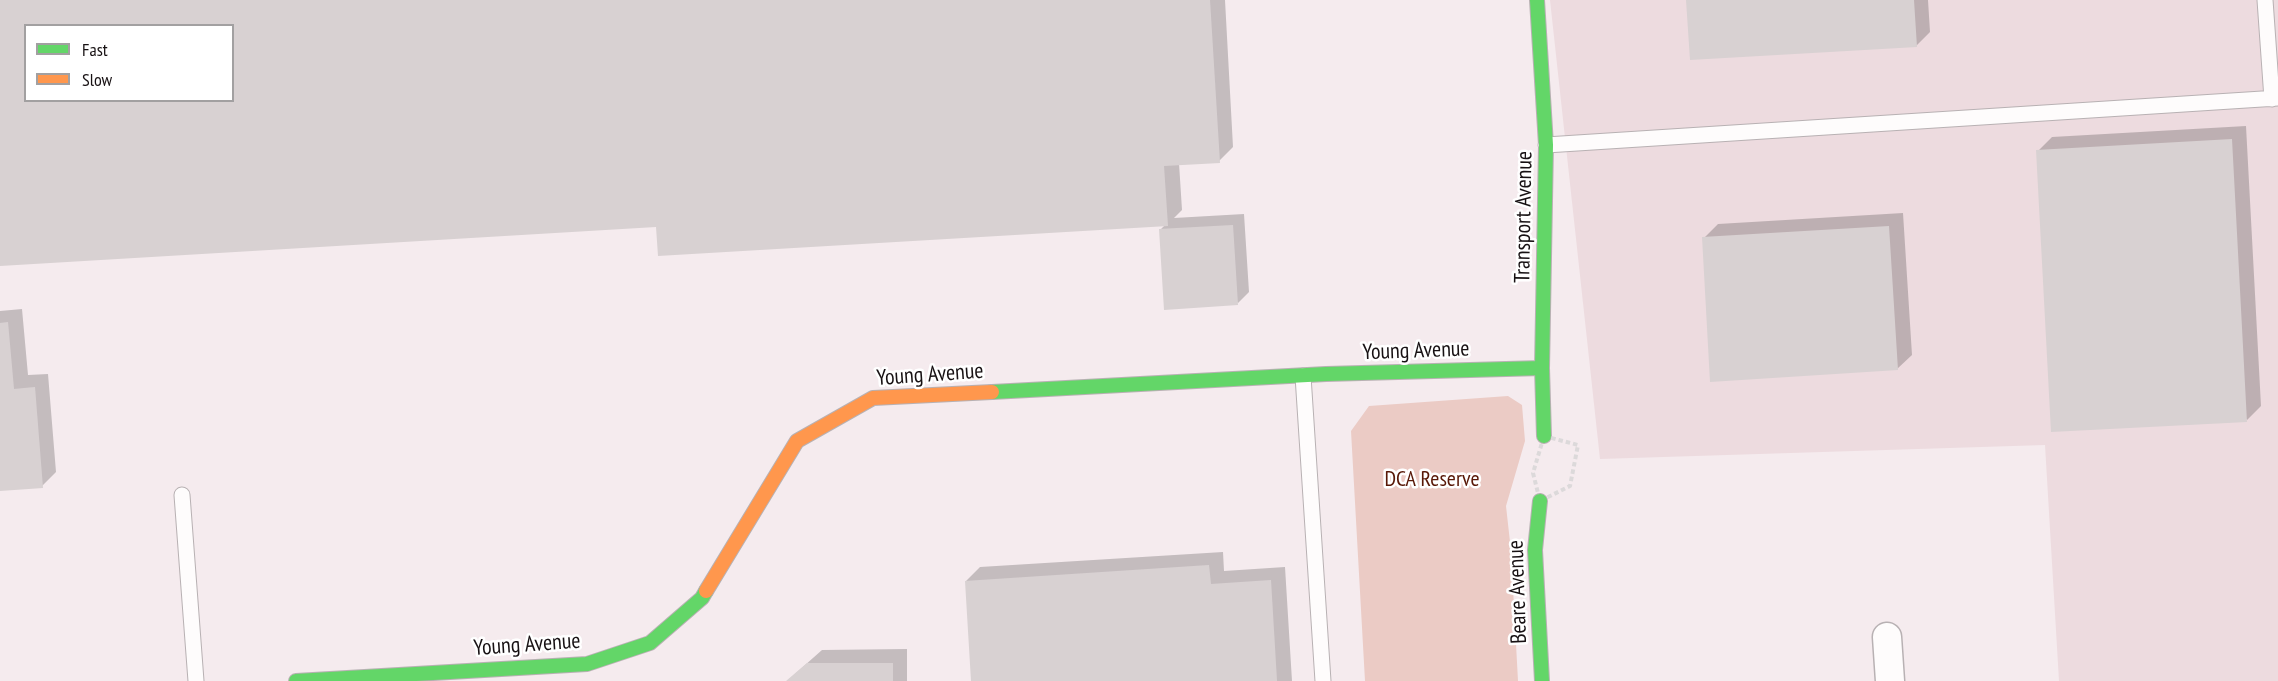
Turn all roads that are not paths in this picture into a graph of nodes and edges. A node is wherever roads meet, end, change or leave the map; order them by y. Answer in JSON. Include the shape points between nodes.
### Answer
{"nodes":[{"id":1,"x":1537,"y":0,"type":"edge"},
{"id":2,"x":2265,"y":0,"type":"edge"},
{"id":3,"x":2275,"y":98,"type":"edge"},
{"id":4,"x":1546,"y":145,"type":"junction"},
{"id":5,"x":1542,"y":368,"type":"junction"},
{"id":6,"x":1303,"y":376,"type":"junction"},
{"id":7,"x":1544,"y":435,"type":"road end"},
{"id":8,"x":182,"y":495,"type":"dead end"},
{"id":9,"x":1540,"y":501,"type":"road end"},
{"id":10,"x":1887,"y":637,"type":"dead end"},
{"id":11,"x":196,"y":681,"type":"edge"},
{"id":12,"x":296,"y":681,"type":"edge"},
{"id":13,"x":1323,"y":681,"type":"edge"},
{"id":14,"x":1542,"y":681,"type":"edge"},
{"id":15,"x":1890,"y":681,"type":"edge"}],
"edges":[{"from":1,"to":4,"type":"street","name":"Transport Avenue"},
{"from":2,"to":3,"type":"lane"},
{"from":3,"to":4,"type":"lane"},
{"from":4,"to":5,"type":"street","name":"Transport Avenue"},
{"from":5,"to":6,"type":"street","name":"Young Avenue"},
{"from":5,"to":7,"type":"street","name":"Transport Avenue"},
{"from":6,"to":12,"type":"street","name":"Young Avenue","via":[[873,398],[796,441],[702,598],[650,643],[587,664]]},
{"from":6,"to":13,"type":"lane"},
{"from":8,"to":11,"type":"lane"},
{"from":9,"to":14,"type":"street","name":"Beare Avenue","via":[[1534,550]]},
{"from":10,"to":15,"type":"street"}]}
